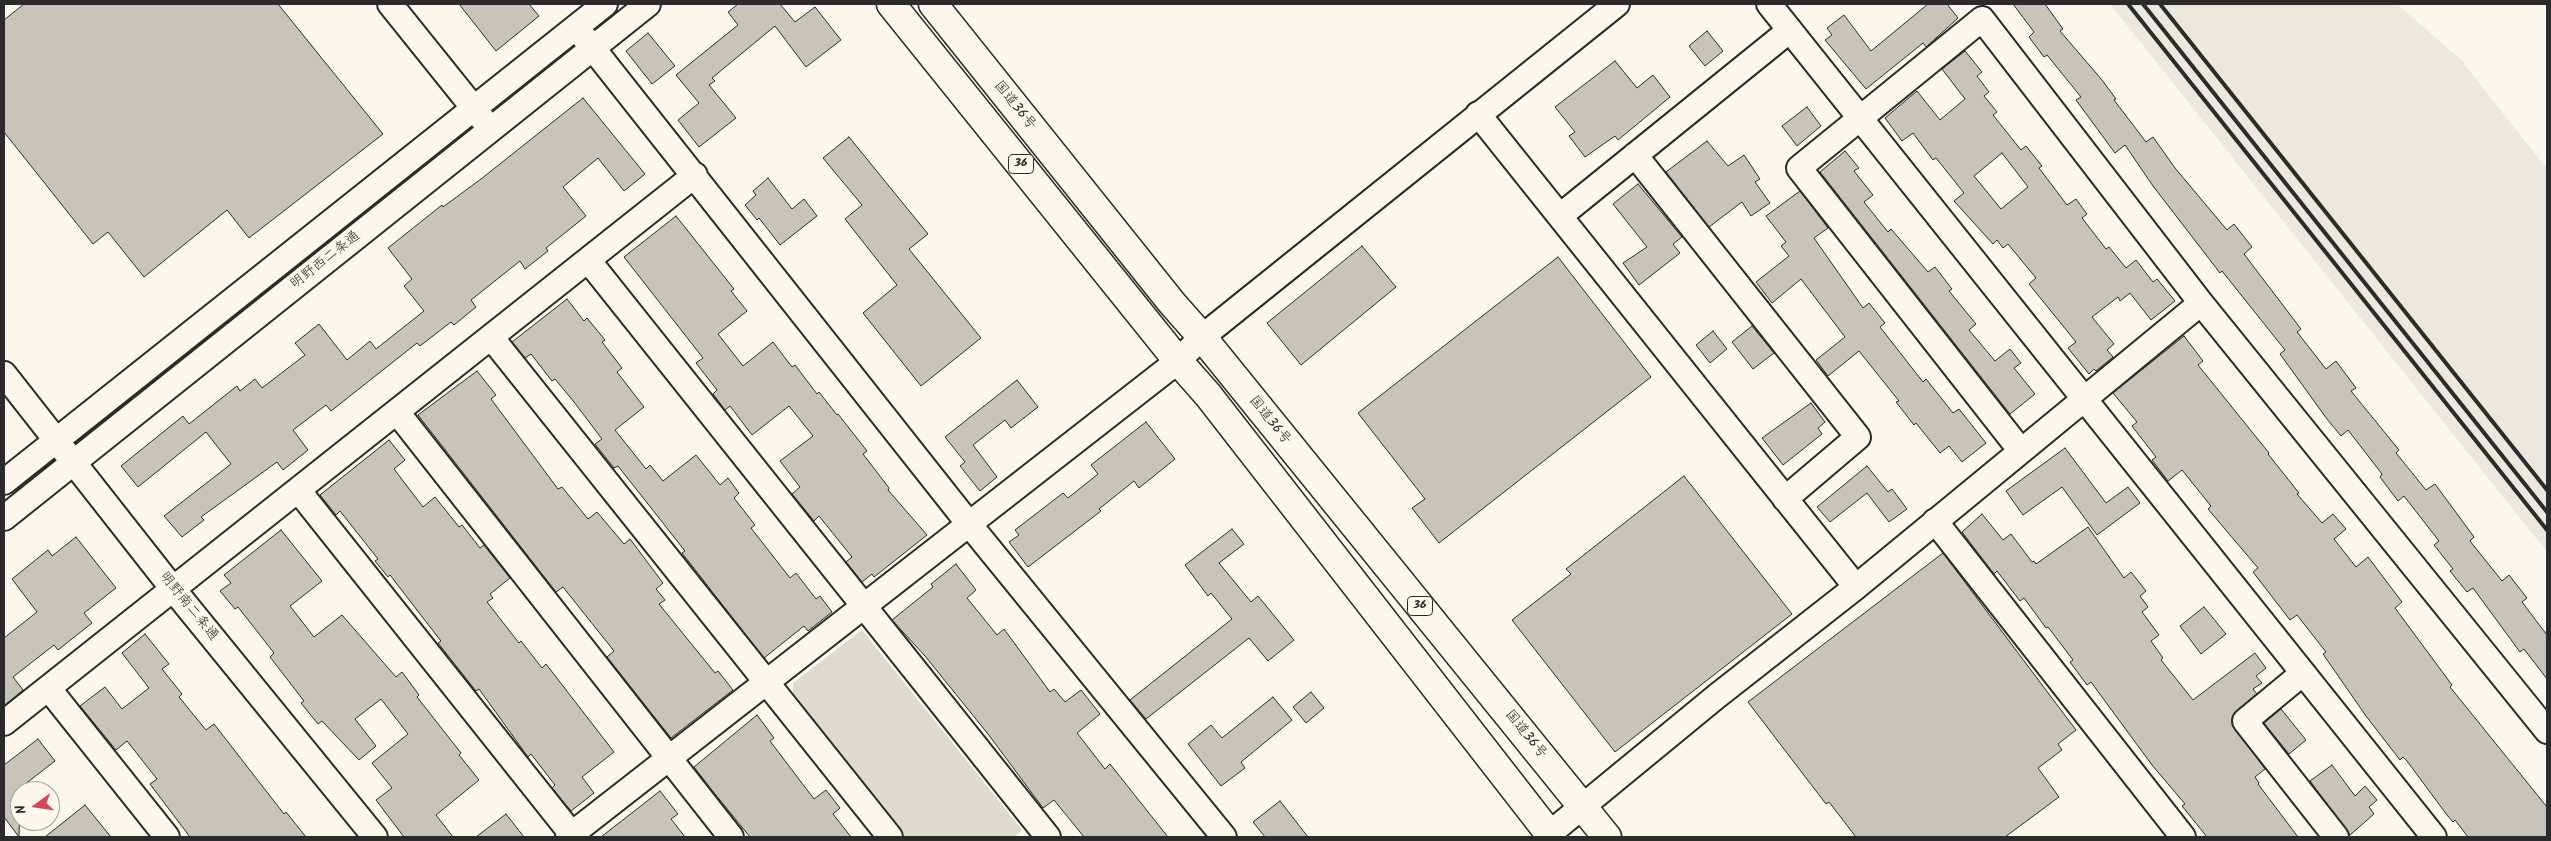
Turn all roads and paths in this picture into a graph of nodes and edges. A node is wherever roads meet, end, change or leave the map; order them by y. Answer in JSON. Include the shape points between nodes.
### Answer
{"nodes":[{"id":1,"x":390,"y":4,"type":"edge"},
{"id":2,"x":605,"y":4,"type":"edge"},
{"id":3,"x":648,"y":4,"type":"edge"},
{"id":4,"x":891,"y":4,"type":"edge"},
{"id":5,"x":933,"y":4,"type":"edge"},
{"id":6,"x":1617,"y":4,"type":"edge"},
{"id":7,"x":1769,"y":4,"type":"edge"},
{"id":8,"x":576,"y":27,"type":"junction"},
{"id":9,"x":1790,"y":30,"type":"junction"},
{"id":10,"x":593,"y":48,"type":"junction"},
{"id":11,"x":474,"y":108,"type":"junction"},
{"id":12,"x":1478,"y":114,"type":"junction"},
{"id":13,"x":1860,"y":117,"type":"junction"},
{"id":14,"x":491,"y":130,"type":"junction"},
{"id":15,"x":1635,"y":155,"type":"junction"},
{"id":16,"x":695,"y":175,"type":"junction"},
{"id":17,"x":1560,"y":216,"type":"junction"},
{"id":18,"x":588,"y":260,"type":"junction"},
{"id":19,"x":2201,"y":303,"type":"junction"},
{"id":20,"x":492,"y":337,"type":"junction"},
{"id":21,"x":1202,"y":337,"type":"junction"},
{"id":22,"x":1178,"y":361,"type":"junction"},
{"id":23,"x":4,"y":374,"type":"edge"},
{"id":24,"x":2086,"y":400,"type":"junction"},
{"id":25,"x":397,"y":412,"type":"junction"},
{"id":26,"x":56,"y":440,"type":"junction"},
{"id":27,"x":2021,"y":450,"type":"junction"},
{"id":28,"x":73,"y":463,"type":"junction"},
{"id":29,"x":4,"y":482,"type":"edge"},
{"id":30,"x":298,"y":490,"type":"junction"},
{"id":31,"x":1785,"y":499,"type":"junction"},
{"id":32,"x":4,"y":518,"type":"edge"},
{"id":33,"x":1935,"y":521,"type":"junction"},
{"id":34,"x":969,"y":524,"type":"junction"},
{"id":35,"x":1856,"y":587,"type":"junction"},
{"id":36,"x":173,"y":589,"type":"junction"},
{"id":37,"x":863,"y":608,"type":"junction"},
{"id":38,"x":2303,"y":673,"type":"junction"},
{"id":39,"x":766,"y":681,"type":"junction"},
{"id":40,"x":49,"y":689,"type":"junction"},
{"id":41,"x":4,"y":724,"type":"edge"},
{"id":42,"x":2547,"y":730,"type":"edge"},
{"id":43,"x":668,"y":759,"type":"junction"},
{"id":44,"x":1583,"y":806,"type":"junction"},
{"id":45,"x":571,"y":836,"type":"edge"},
{"id":46,"x":1221,"y":836,"type":"edge"},
{"id":47,"x":1550,"y":836,"type":"edge"},
{"id":48,"x":168,"y":837,"type":"edge"},
{"id":49,"x":375,"y":837,"type":"edge"},
{"id":50,"x":731,"y":837,"type":"edge"},
{"id":51,"x":890,"y":837,"type":"edge"},
{"id":52,"x":1048,"y":837,"type":"edge"},
{"id":53,"x":1607,"y":837,"type":"edge"},
{"id":54,"x":2183,"y":837,"type":"edge"},
{"id":55,"x":2336,"y":837,"type":"edge"},
{"id":56,"x":2434,"y":837,"type":"edge"}],
"edges":[{"from":1,"to":11,"type":"street"},
{"from":2,"to":8,"type":"street","name":"明野西二条通"},
{"from":3,"to":10,"type":"street","name":"明野西二条通"},
{"from":4,"to":22,"type":"highway","number":"36"},
{"from":5,"to":21,"type":"highway","name":"国道36号","number":"36"},
{"from":6,"to":12,"type":"street"},
{"from":7,"to":9,"type":"street"},
{"from":8,"to":10,"type":"street"},
{"from":8,"to":11,"type":"street","name":"明野西二条通"},
{"from":9,"to":13,"type":"street"},
{"from":9,"to":15,"type":"street"},
{"from":10,"to":14,"type":"street","name":"明野西二条通"},
{"from":10,"to":16,"type":"street"},
{"from":11,"to":14,"type":"street"},
{"from":11,"to":26,"type":"street","name":"明野西二条通"},
{"from":12,"to":17,"type":"street"},
{"from":12,"to":21,"type":"street"},
{"from":13,"to":19,"type":"street","via":[[1982,20]]},
{"from":13,"to":24,"type":"street"},
{"from":13,"to":27,"type":"street","via":[[1799,168]]},
{"from":14,"to":28,"type":"street","name":"明野西二条通"},
{"from":15,"to":17,"type":"street"},
{"from":15,"to":31,"type":"street","via":[[1858,437]]},
{"from":16,"to":18,"type":"street"},
{"from":16,"to":34,"type":"street"},
{"from":17,"to":31,"type":"street"},
{"from":18,"to":20,"type":"street"},
{"from":18,"to":37,"type":"street"},
{"from":19,"to":24,"type":"street"},
{"from":19,"to":42,"type":"street"},
{"from":20,"to":25,"type":"street"},
{"from":20,"to":39,"type":"street"},
{"from":21,"to":22,"type":"street"},
{"from":21,"to":44,"type":"highway","name":"国道36号","number":"36"},
{"from":22,"to":34,"type":"street"},
{"from":22,"to":47,"type":"highway","number":"36","via":[[1208,395]]},
{"from":23,"to":26,"type":"street","name":"明野南二条通"},
{"from":24,"to":27,"type":"street"},
{"from":24,"to":38,"type":"street"},
{"from":25,"to":30,"type":"street"},
{"from":25,"to":43,"type":"street"},
{"from":26,"to":28,"type":"street","name":"明野南二条通"},
{"from":26,"to":29,"type":"street","name":"明野西二条通"},
{"from":27,"to":33,"type":"street"},
{"from":28,"to":32,"type":"street","name":"明野西二条通"},
{"from":28,"to":36,"type":"street","name":"明野南二条通"},
{"from":30,"to":36,"type":"street"},
{"from":30,"to":45,"type":"street"},
{"from":31,"to":35,"type":"street"},
{"from":33,"to":35,"type":"street"},
{"from":33,"to":54,"type":"street"},
{"from":34,"to":37,"type":"street"},
{"from":34,"to":46,"type":"street"},
{"from":35,"to":44,"type":"street"},
{"from":36,"to":40,"type":"street"},
{"from":36,"to":49,"type":"street","name":"明野南二条通"},
{"from":37,"to":39,"type":"street"},
{"from":37,"to":52,"type":"street"},
{"from":38,"to":55,"type":"street","via":[[2244,721]]},
{"from":38,"to":56,"type":"street"},
{"from":39,"to":43,"type":"street"},
{"from":39,"to":51,"type":"street"},
{"from":40,"to":41,"type":"street"},
{"from":40,"to":48,"type":"street"},
{"from":43,"to":45,"type":"street"},
{"from":43,"to":50,"type":"street"},
{"from":44,"to":47,"type":"street"},
{"from":44,"to":53,"type":"highway","name":"国道36号","number":"36"}]}
